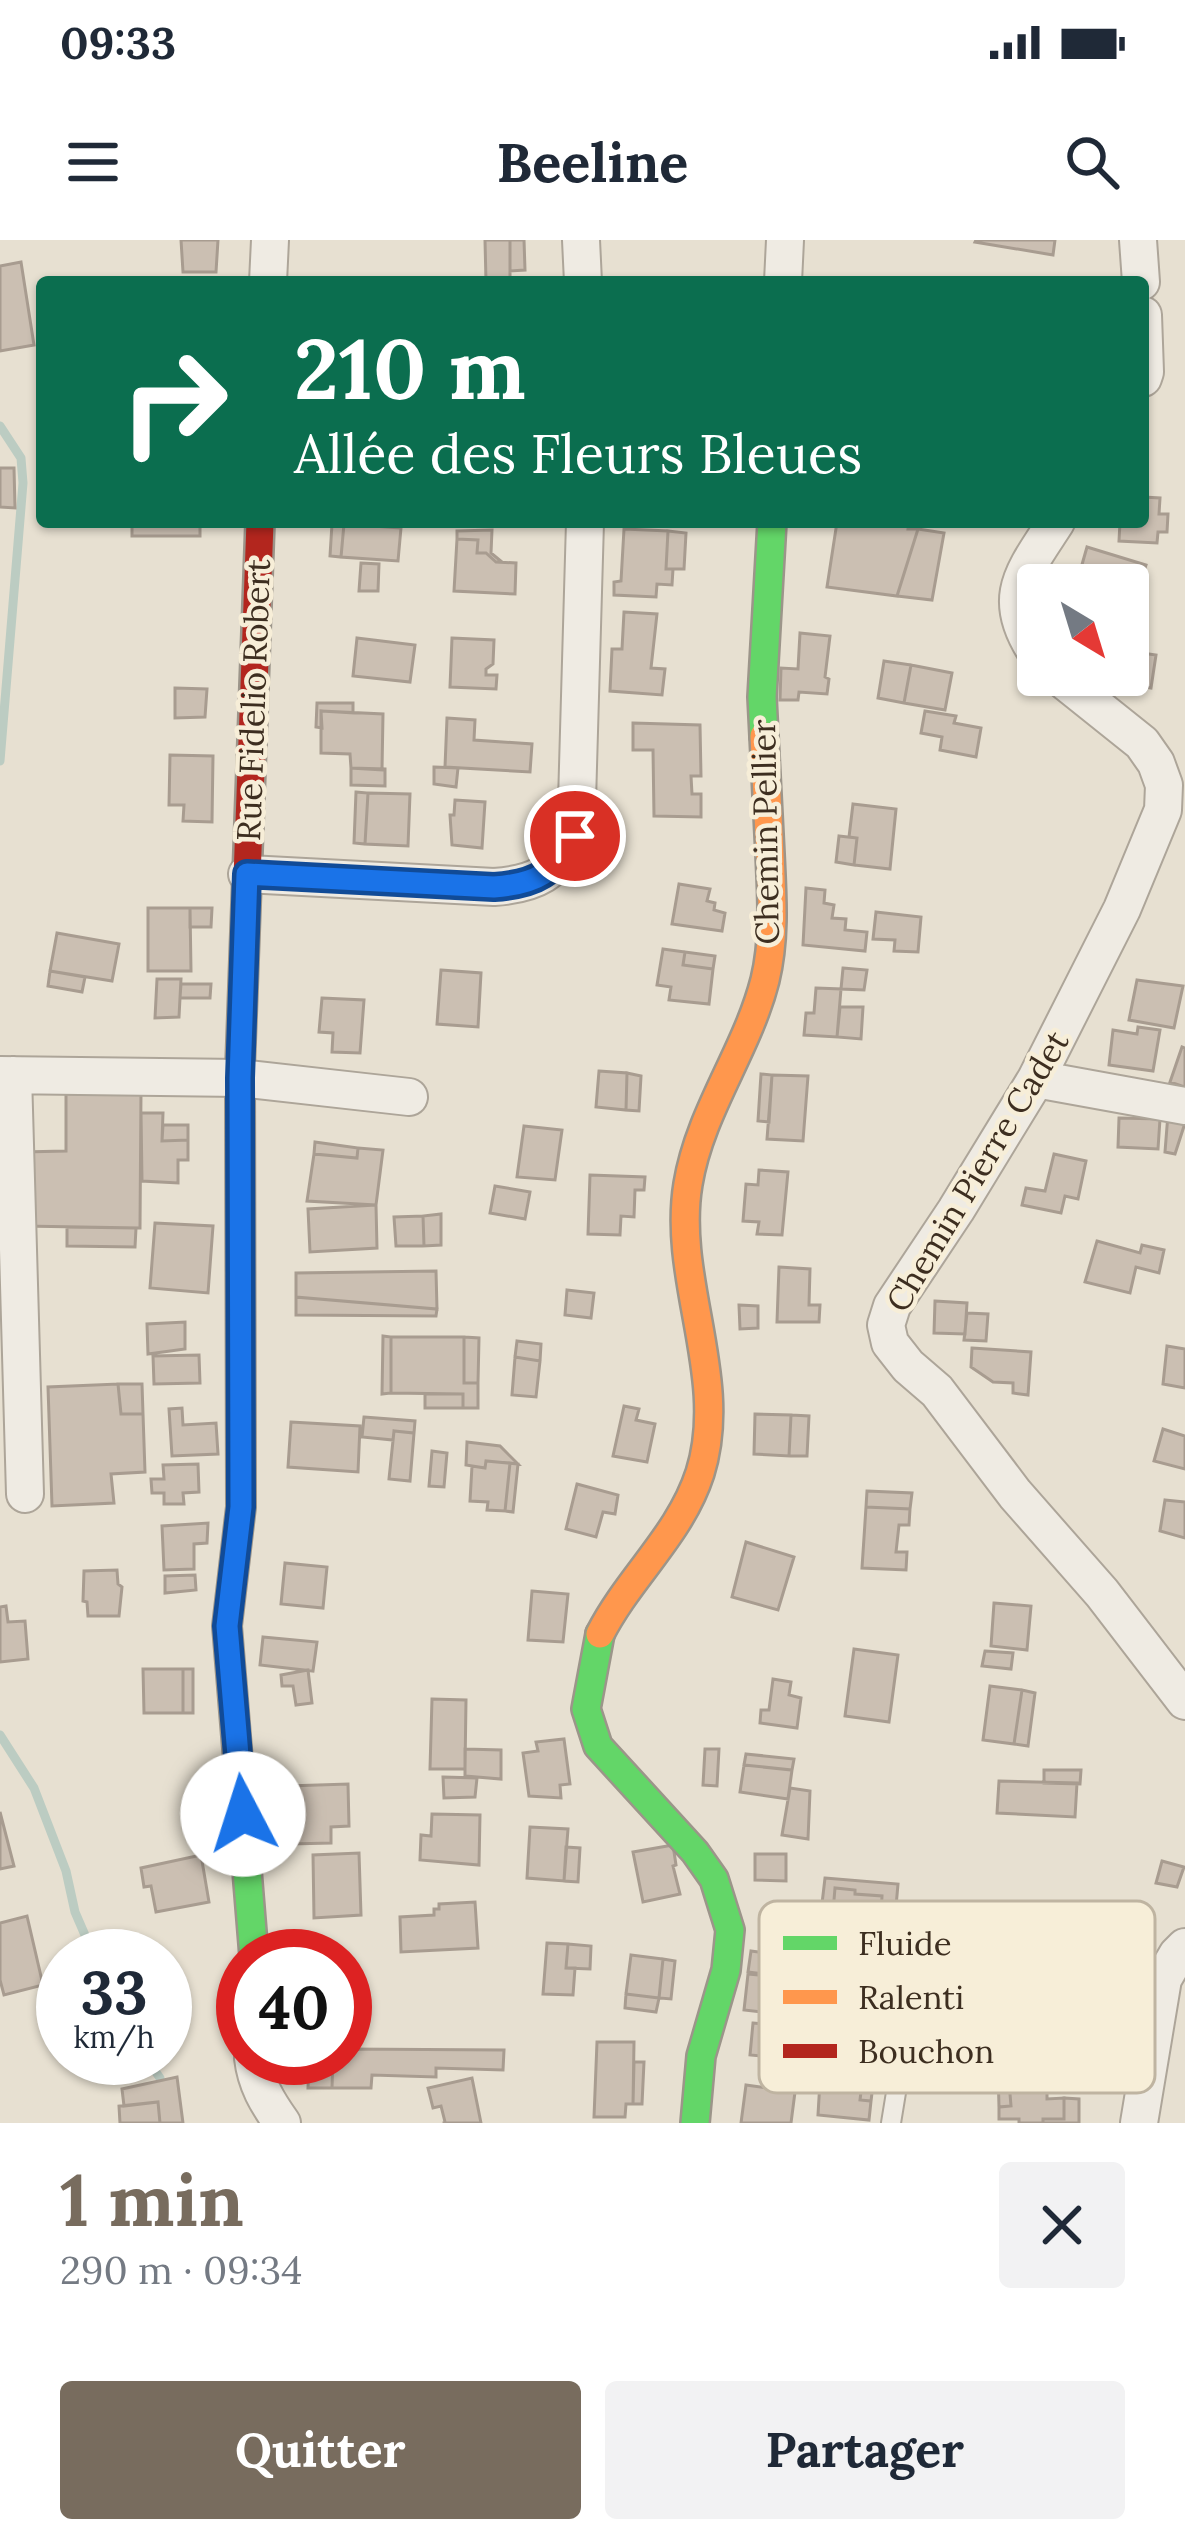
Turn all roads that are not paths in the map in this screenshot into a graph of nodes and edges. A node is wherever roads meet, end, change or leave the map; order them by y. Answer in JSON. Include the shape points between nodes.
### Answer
{"nodes":[{"id":1,"x":270,"y":240,"type":"edge"},
{"id":2,"x":581,"y":240,"type":"edge"},
{"id":3,"x":784,"y":240,"type":"edge"},
{"id":4,"x":1138,"y":240,"type":"edge"},
{"id":5,"x":268,"y":276,"type":"edge"},
{"id":6,"x":584,"y":276,"type":"edge"},
{"id":7,"x":783,"y":276,"type":"edge"},
{"id":8,"x":1141,"y":276,"type":"edge"},
{"id":9,"x":260,"y":528,"type":"edge"},
{"id":10,"x":585,"y":528,"type":"edge"},
{"id":11,"x":772,"y":528,"type":"edge"},
{"id":12,"x":1052,"y":528,"type":"edge"},
{"id":13,"x":1029,"y":564,"type":"edge"},
{"id":14,"x":1083,"y":696,"type":"edge"},
{"id":15,"x":247,"y":874,"type":"junction"},
{"id":16,"x":7,"y":1075,"type":"edge"},
{"id":17,"x":240,"y":1078,"type":"junction"},
{"id":18,"x":1036,"y":1079,"type":"junction"},
{"id":19,"x":410,"y":1097,"type":"dead end"},
{"id":20,"x":1185,"y":1106,"type":"edge"},
{"id":21,"x":25,"y":1494,"type":"dead end"},
{"id":22,"x":1185,"y":1701,"type":"edge"},
{"id":23,"x":252,"y":1929,"type":"edge"},
{"id":24,"x":1185,"y":1947,"type":"edge"},
{"id":25,"x":1155,"y":2027,"type":"edge"},
{"id":26,"x":259,"y":2085,"type":"edge"},
{"id":27,"x":896,"y":2093,"type":"edge"},
{"id":28,"x":1144,"y":2093,"type":"edge"},
{"id":29,"x":282,"y":2123,"type":"edge"},
{"id":30,"x":694,"y":2123,"type":"edge"},
{"id":31,"x":891,"y":2123,"type":"edge"},
{"id":32,"x":1139,"y":2123,"type":"edge"}],
"edges":[{"from":1,"to":5,"type":"street"},
{"from":2,"to":6,"type":"street"},
{"from":3,"to":7,"type":"street"},
{"from":4,"to":8,"type":"street"},
{"from":9,"to":15,"type":"street","name":"Rue Fidelio Robert"},
{"from":10,"to":15,"type":"street","via":[[575,836],[563,857],[520,886]]},
{"from":11,"to":30,"type":"street","name":"Chemin Pellier","via":[[762,698],[773,926],[764,980],[703,1127],[688,1185],[686,1240],[710,1412],[700,1472],[672,1533],[599,1637],[586,1709],[598,1746],[714,1879],[730,1930]]},
{"from":12,"to":13,"type":"street"},
{"from":14,"to":18,"type":"street","name":"Chemin Pierre Cadet","via":[[1156,763],[1163,810]]},
{"from":15,"to":17,"type":"street","name":"Rue Fidelio Robert"},
{"from":16,"to":17,"type":"street"},
{"from":16,"to":21,"type":"street"},
{"from":17,"to":19,"type":"street"},
{"from":17,"to":23,"type":"street","name":"Rue Fidelio Robert","via":[[241,1507],[227,1626]]},
{"from":18,"to":20,"type":"street"},
{"from":18,"to":22,"type":"street","name":"Chemin Pierre Cadet","via":[[892,1306],[890,1343],[937,1390]]},
{"from":24,"to":25,"type":"street","via":[[1163,1979]]},
{"from":26,"to":29,"type":"street"},
{"from":27,"to":31,"type":"lane"},
{"from":28,"to":32,"type":"street"}]}
